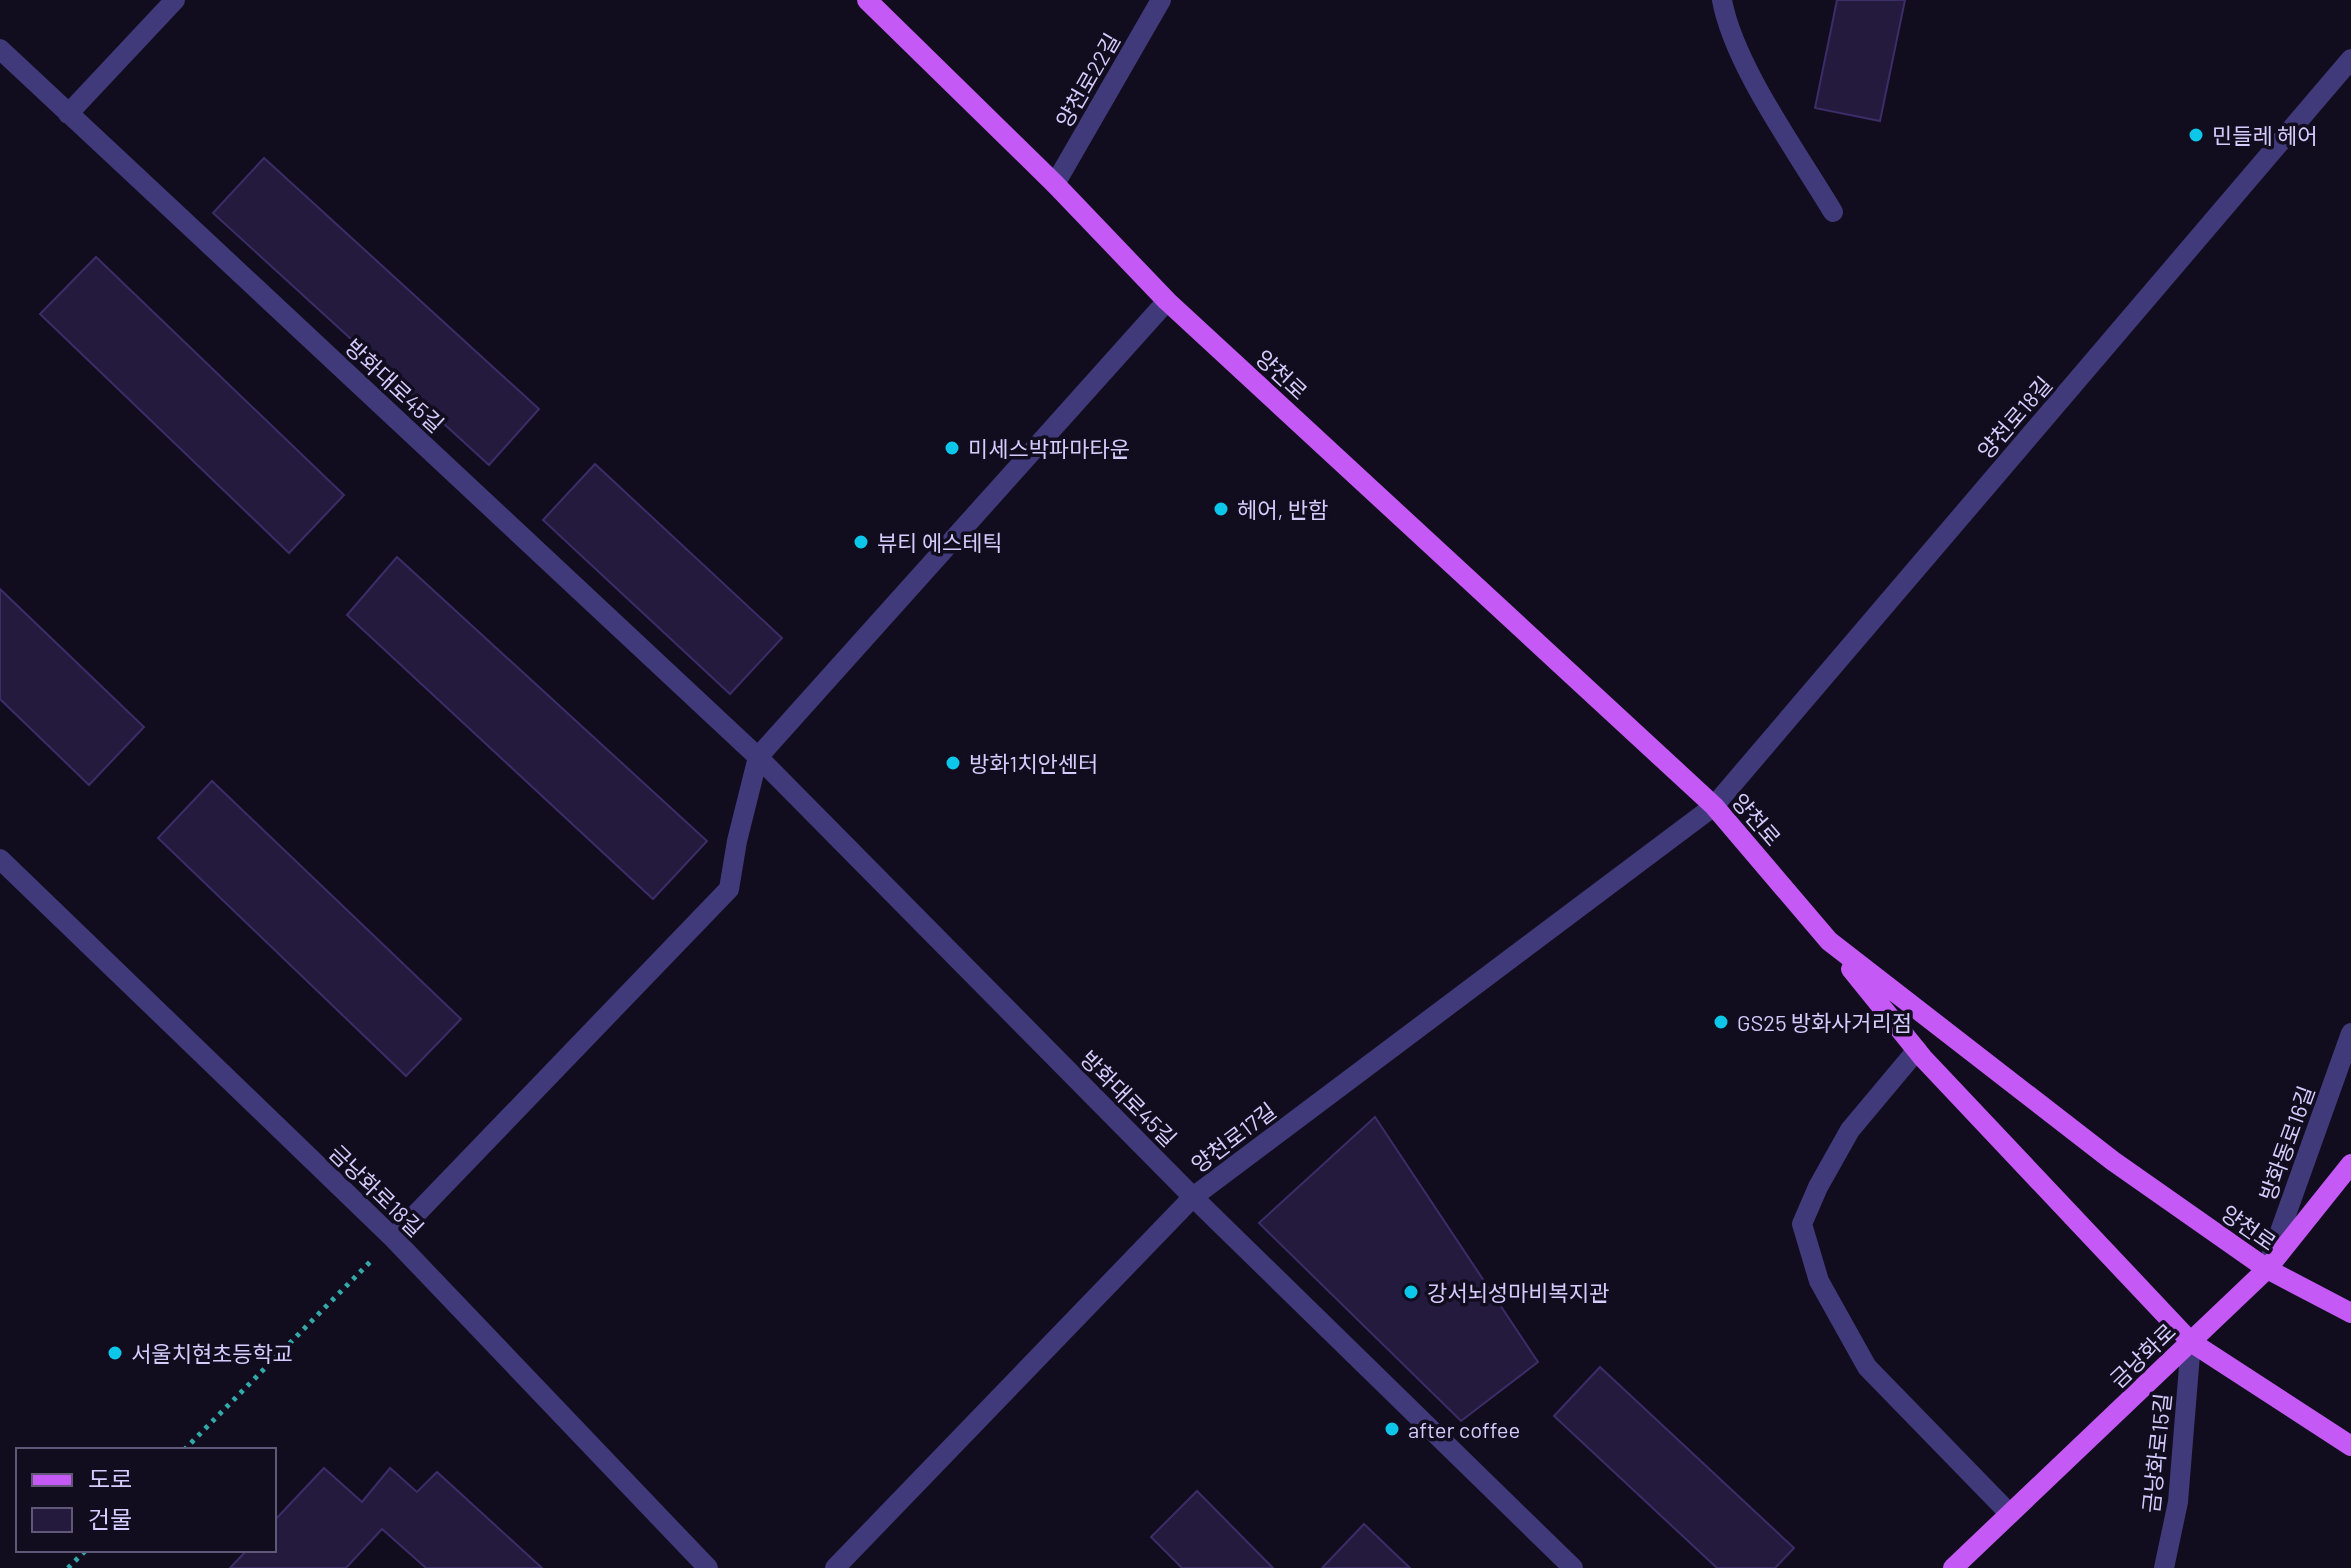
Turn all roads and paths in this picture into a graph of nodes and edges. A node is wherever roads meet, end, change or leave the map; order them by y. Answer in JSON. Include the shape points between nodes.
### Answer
{"nodes":[{"id":1,"x":175,"y":0,"type":"edge"},
{"id":2,"x":867,"y":0,"type":"edge"},
{"id":3,"x":1161,"y":0,"type":"edge"},
{"id":4,"x":1722,"y":0,"type":"edge"},
{"id":5,"x":0,"y":49,"type":"edge"},
{"id":6,"x":2351,"y":59,"type":"edge"},
{"id":7,"x":68,"y":114,"type":"junction"},
{"id":8,"x":1055,"y":184,"type":"junction"},
{"id":9,"x":1833,"y":212,"type":"dead end"},
{"id":10,"x":1167,"y":301,"type":"junction"},
{"id":11,"x":758,"y":757,"type":"junction"},
{"id":12,"x":1714,"y":806,"type":"junction"},
{"id":13,"x":0,"y":859,"type":"edge"},
{"id":14,"x":1829,"y":941,"type":"junction"},
{"id":15,"x":2351,"y":1033,"type":"edge"},
{"id":16,"x":1917,"y":1050,"type":"junction"},
{"id":17,"x":2351,"y":1164,"type":"edge"},
{"id":18,"x":1193,"y":1197,"type":"junction"},
{"id":19,"x":393,"y":1238,"type":"junction"},
{"id":20,"x":2267,"y":1269,"type":"junction"},
{"id":21,"x":2351,"y":1313,"type":"edge"},
{"id":22,"x":2191,"y":1342,"type":"junction"},
{"id":23,"x":2351,"y":1446,"type":"edge"},
{"id":24,"x":186,"y":1448,"type":"edge"},
{"id":25,"x":2010,"y":1514,"type":"junction"},
{"id":26,"x":84,"y":1552,"type":"edge"},
{"id":27,"x":68,"y":1568,"type":"edge"},
{"id":28,"x":708,"y":1568,"type":"edge"},
{"id":29,"x":835,"y":1568,"type":"edge"},
{"id":30,"x":1573,"y":1568,"type":"edge"},
{"id":31,"x":1953,"y":1568,"type":"edge"},
{"id":32,"x":2164,"y":1568,"type":"edge"}],
"edges":[{"from":1,"to":7,"type":"street"},
{"from":2,"to":8,"type":"main road","name":"양천로"},
{"from":3,"to":8,"type":"street","name":"양천로22길"},
{"from":4,"to":9,"type":"street","via":[[1727,25],[1761,93]]},
{"from":5,"to":7,"type":"street","name":"방화대로45길"},
{"from":6,"to":12,"type":"street","name":"양천로18길"},
{"from":7,"to":11,"type":"street","name":"방화대로45길"},
{"from":8,"to":10,"type":"main road","name":"양천로"},
{"from":10,"to":11,"type":"street"},
{"from":10,"to":12,"type":"main road","name":"양천로"},
{"from":11,"to":18,"type":"street","name":"방화대로45길"},
{"from":11,"to":19,"type":"street","via":[[729,889]]},
{"from":12,"to":14,"type":"main road","name":"양천로"},
{"from":12,"to":18,"type":"street","name":"양천로17길"},
{"from":13,"to":19,"type":"street","name":"금낭화로18길"},
{"from":14,"to":16,"type":"main road"},
{"from":14,"to":20,"type":"main road","name":"양천로","via":[[2113,1161]]},
{"from":15,"to":20,"type":"street","name":"방화동로16길"},
{"from":16,"to":22,"type":"main road"},
{"from":16,"to":25,"type":"street","via":[[1850,1130],[1802,1224],[1819,1281],[1867,1367]]},
{"from":17,"to":20,"type":"main road","name":"금낭화로"},
{"from":18,"to":29,"type":"street","name":"양천로17길"},
{"from":18,"to":30,"type":"street","name":"방화대로45길"},
{"from":19,"to":24,"type":"path"},
{"from":19,"to":28,"type":"street","name":"금낭화로18길"},
{"from":20,"to":21,"type":"main road","name":"양천로"},
{"from":20,"to":22,"type":"main road","name":"금낭화로"},
{"from":22,"to":23,"type":"main road"},
{"from":22,"to":25,"type":"main road","name":"금낭화로"},
{"from":22,"to":32,"type":"street","name":"금낭화로15길","via":[[2178,1502]]},
{"from":25,"to":31,"type":"main road","name":"금낭화로"},
{"from":26,"to":27,"type":"path"}]}
